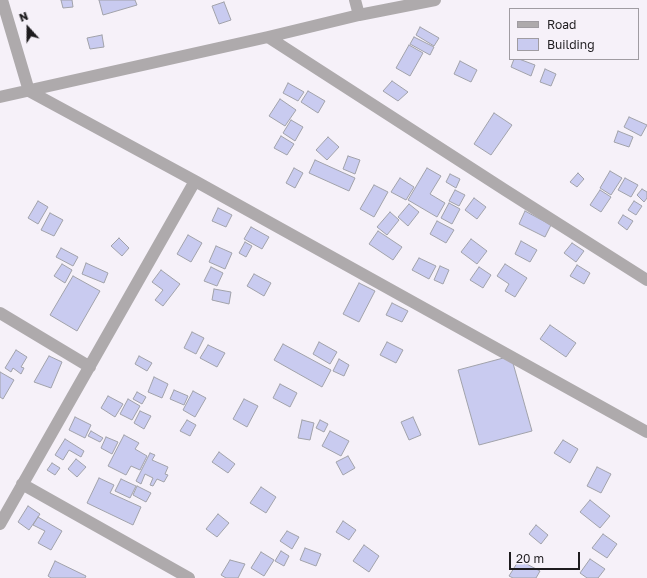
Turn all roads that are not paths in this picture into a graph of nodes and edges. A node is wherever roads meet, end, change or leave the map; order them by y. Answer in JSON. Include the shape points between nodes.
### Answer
{"nodes":[{"id":1,"x":2,"y":0,"type":"edge"},
{"id":2,"x":355,"y":0,"type":"edge"},
{"id":3,"x":435,"y":0,"type":"edge"},
{"id":4,"x":359,"y":15,"type":"junction"},
{"id":5,"x":268,"y":37,"type":"junction"},
{"id":6,"x":29,"y":91,"type":"junction"},
{"id":7,"x":0,"y":98,"type":"edge"},
{"id":8,"x":195,"y":181,"type":"junction"},
{"id":9,"x":647,"y":280,"type":"edge"},
{"id":10,"x":0,"y":313,"type":"edge"},
{"id":11,"x":90,"y":367,"type":"junction"},
{"id":12,"x":647,"y":432,"type":"edge"},
{"id":13,"x":22,"y":484,"type":"junction"},
{"id":14,"x":0,"y":524,"type":"edge"},
{"id":15,"x":189,"y":578,"type":"edge"}],
"edges":[{"from":1,"to":6,"type":"street"},
{"from":2,"to":4,"type":"street"},
{"from":3,"to":4,"type":"street"},
{"from":4,"to":5,"type":"street"},
{"from":5,"to":6,"type":"street"},
{"from":5,"to":9,"type":"street"},
{"from":6,"to":7,"type":"street"},
{"from":6,"to":8,"type":"street"},
{"from":8,"to":11,"type":"street"},
{"from":8,"to":12,"type":"street"},
{"from":10,"to":11,"type":"street"},
{"from":11,"to":13,"type":"street"},
{"from":13,"to":14,"type":"street"},
{"from":13,"to":15,"type":"street"}]}
